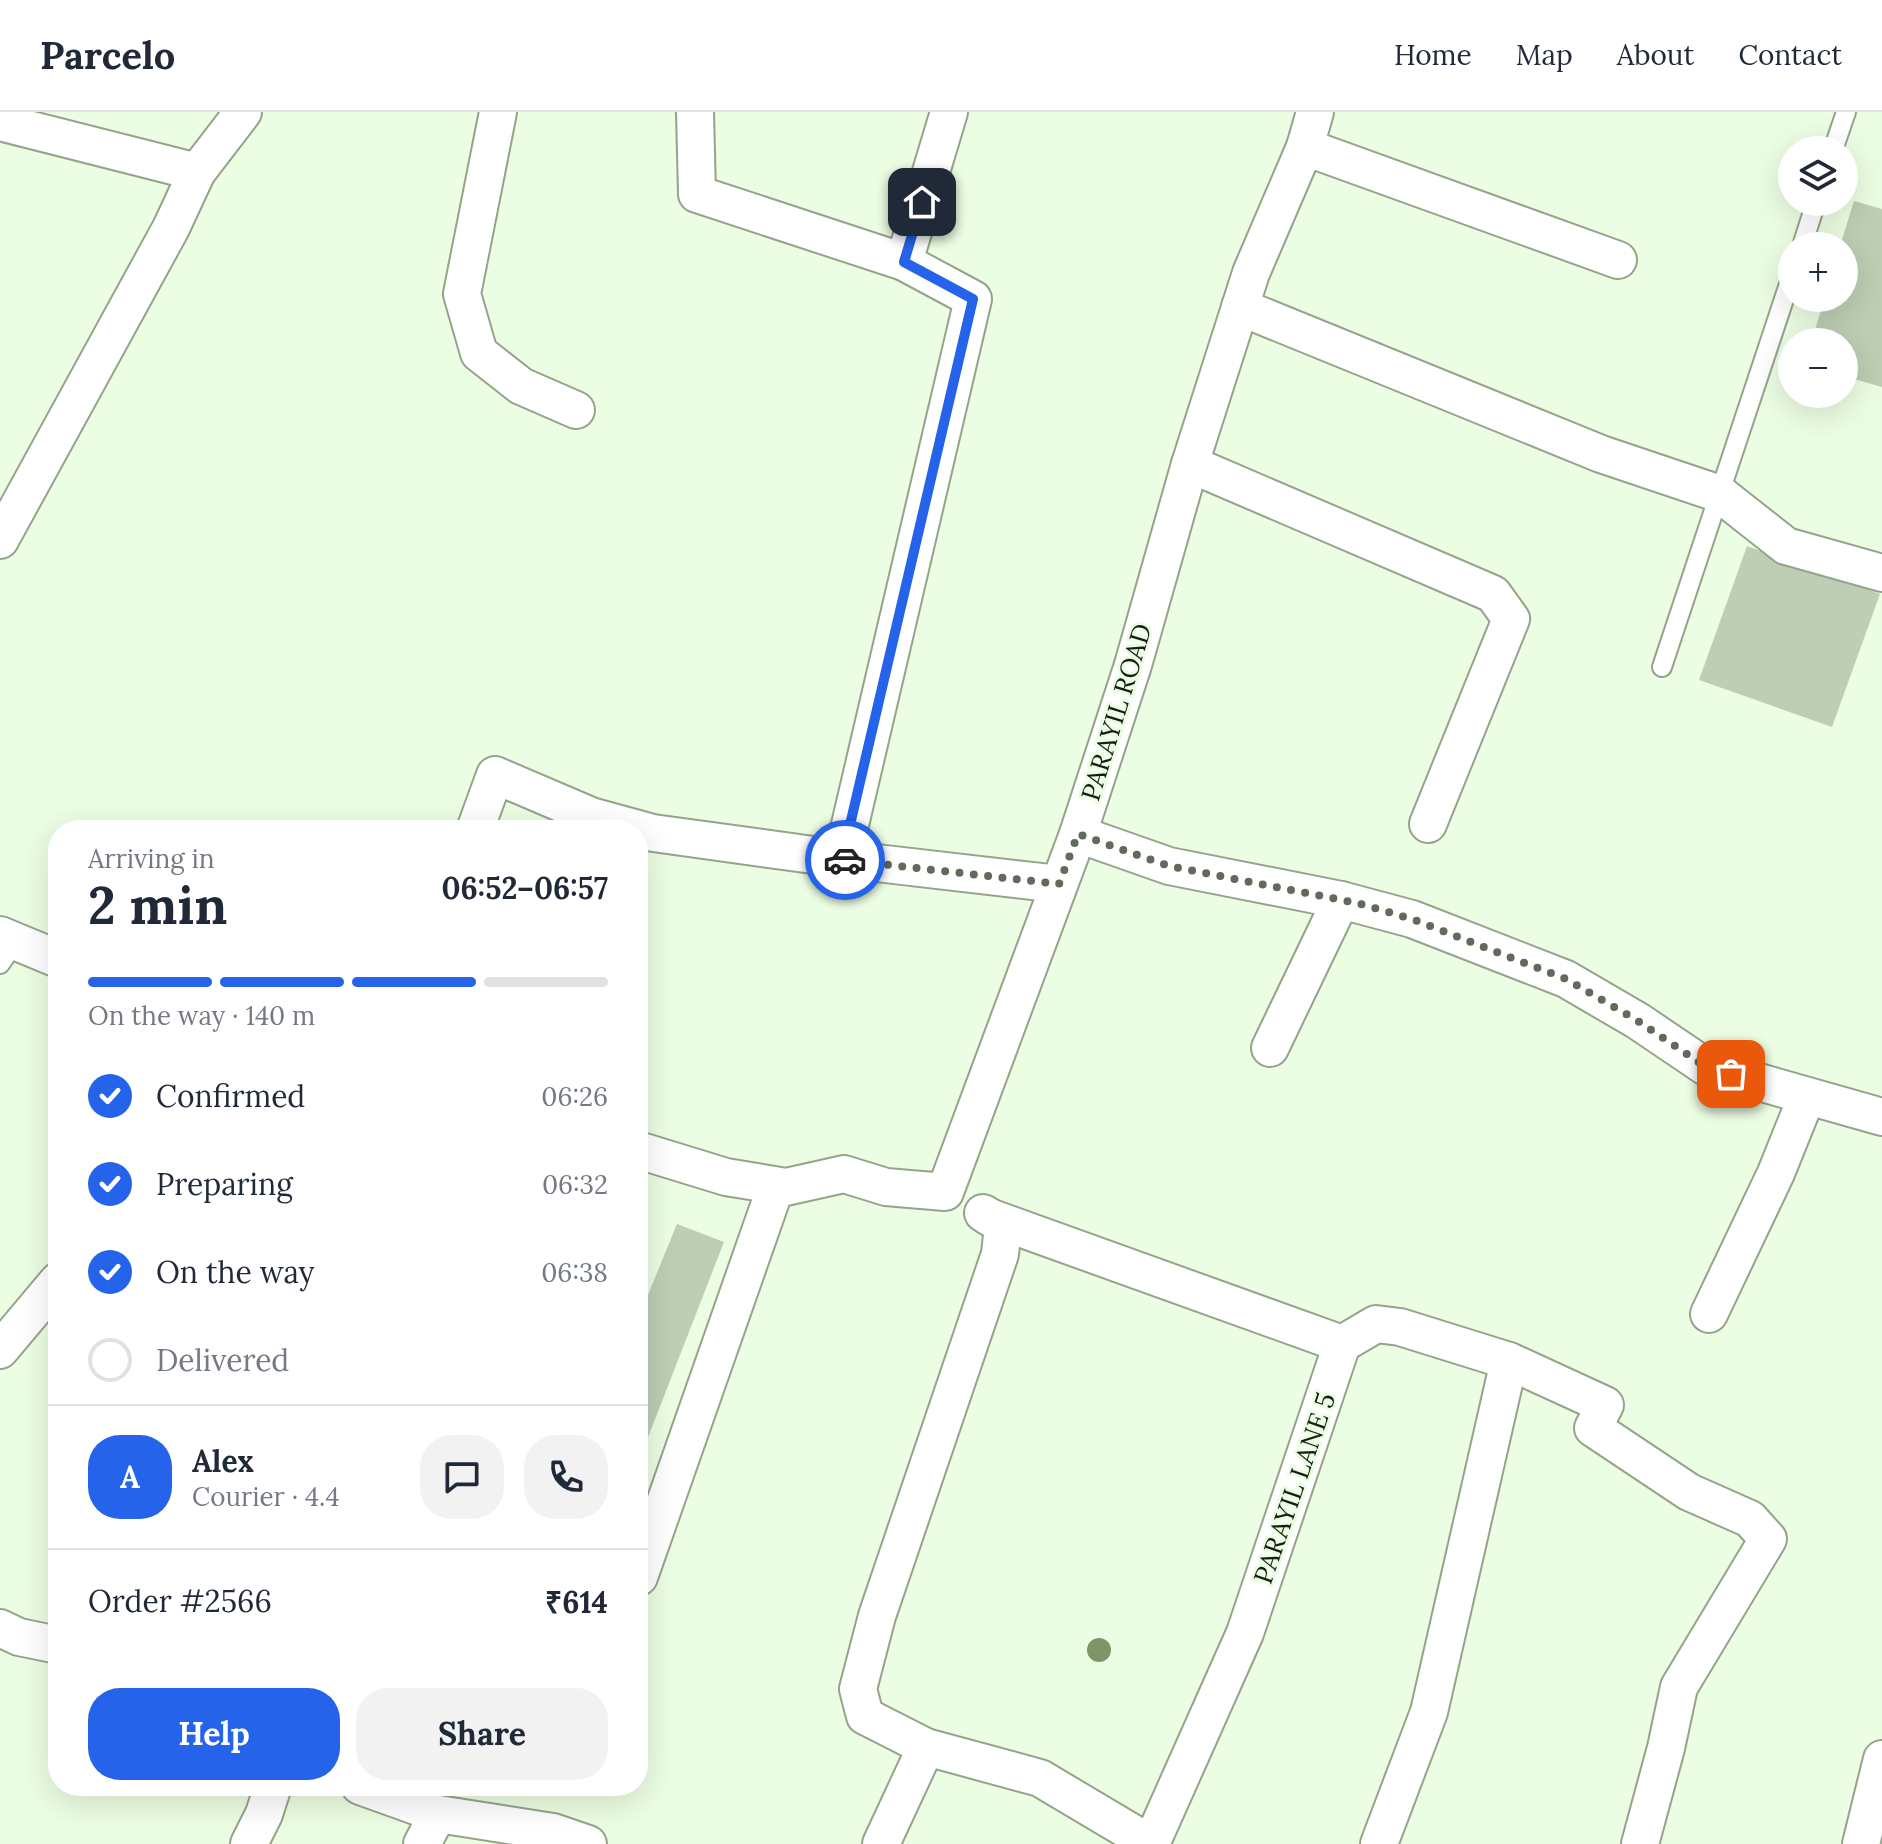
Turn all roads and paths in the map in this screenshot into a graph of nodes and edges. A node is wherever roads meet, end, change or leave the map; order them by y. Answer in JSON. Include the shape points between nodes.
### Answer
{"nodes":[{"id":1,"x":243,"y":112,"type":"edge"},
{"id":2,"x":498,"y":112,"type":"edge"},
{"id":3,"x":695,"y":112,"type":"edge"},
{"id":4,"x":949,"y":112,"type":"edge"},
{"id":5,"x":1315,"y":112,"type":"edge"},
{"id":6,"x":1846,"y":112,"type":"edge"},
{"id":7,"x":0,"y":122,"type":"edge"},
{"id":8,"x":1838,"y":136,"type":"edge"},
{"id":9,"x":1305,"y":147,"type":"junction"},
{"id":10,"x":197,"y":172,"type":"junction"},
{"id":11,"x":1618,"y":260,"type":"dead end"},
{"id":12,"x":904,"y":262,"type":"junction"},
{"id":13,"x":1240,"y":307,"type":"junction"},
{"id":14,"x":1780,"y":312,"type":"edge"},
{"id":15,"x":576,"y":410,"type":"dead end"},
{"id":16,"x":1190,"y":464,"type":"junction"},
{"id":17,"x":1720,"y":494,"type":"junction"},
{"id":18,"x":0,"y":540,"type":"edge"},
{"id":19,"x":1882,"y":573,"type":"edge"},
{"id":20,"x":1662,"y":667,"type":"dead end"},
{"id":21,"x":479,"y":820,"type":"edge"},
{"id":22,"x":606,"y":820,"type":"edge"},
{"id":23,"x":1428,"y":824,"type":"dead end"},
{"id":24,"x":648,"y":832,"type":"edge"},
{"id":25,"x":1078,"y":834,"type":"junction"},
{"id":26,"x":842,"y":859,"type":"junction"},
{"id":27,"x":1059,"y":884,"type":"junction"},
{"id":28,"x":1341,"y":900,"type":"junction"},
{"id":29,"x":5,"y":947,"type":"edge"},
{"id":30,"x":48,"y":957,"type":"edge"},
{"id":31,"x":1270,"y":1048,"type":"dead end"},
{"id":32,"x":1807,"y":1096,"type":"junction"},
{"id":33,"x":1882,"y":1117,"type":"edge"},
{"id":34,"x":648,"y":1153,"type":"edge"},
{"id":35,"x":776,"y":1186,"type":"junction"},
{"id":36,"x":945,"y":1192,"type":"junction"},
{"id":37,"x":989,"y":1217,"type":"junction"},
{"id":38,"x":48,"y":1293,"type":"edge"},
{"id":39,"x":1709,"y":1314,"type":"dead end"},
{"id":40,"x":1342,"y":1344,"type":"junction"},
{"id":41,"x":0,"y":1350,"type":"edge"},
{"id":42,"x":1509,"y":1361,"type":"junction"},
{"id":43,"x":648,"y":1551,"type":"edge"},
{"id":44,"x":0,"y":1628,"type":"edge"},
{"id":45,"x":48,"y":1643,"type":"edge"},
{"id":46,"x":926,"y":1747,"type":"junction"},
{"id":47,"x":1882,"y":1759,"type":"edge"},
{"id":48,"x":270,"y":1796,"type":"edge"},
{"id":49,"x":376,"y":1796,"type":"edge"},
{"id":50,"x":430,"y":1829,"type":"edge"},
{"id":51,"x":249,"y":1844,"type":"edge"},
{"id":52,"x":588,"y":1844,"type":"edge"},
{"id":53,"x":881,"y":1844,"type":"edge"},
{"id":54,"x":1151,"y":1844,"type":"edge"},
{"id":55,"x":1379,"y":1844,"type":"edge"},
{"id":56,"x":1640,"y":1844,"type":"edge"},
{"id":57,"x":1861,"y":1844,"type":"edge"}],
"edges":[{"from":1,"to":10,"type":"street"},
{"from":2,"to":15,"type":"street","via":[[462,294],[479,353],[521,386]]},
{"from":3,"to":12,"type":"street","via":[[697,194]]},
{"from":4,"to":12,"type":"street"},
{"from":5,"to":9,"type":"street","name":"PARAYIL ROAD"},
{"from":6,"to":8,"type":"lane"},
{"from":7,"to":10,"type":"street"},
{"from":9,"to":11,"type":"street"},
{"from":9,"to":13,"type":"street","name":"PARAYIL ROAD"},
{"from":10,"to":18,"type":"street"},
{"from":12,"to":26,"type":"street","via":[[973,299]]},
{"from":13,"to":16,"type":"street","name":"PARAYIL ROAD"},
{"from":13,"to":17,"type":"street","via":[[1601,454]]},
{"from":14,"to":17,"type":"lane"},
{"from":16,"to":23,"type":"street","via":[[1493,594],[1511,619]]},
{"from":16,"to":25,"type":"street","name":"PARAYIL ROAD"},
{"from":17,"to":19,"type":"street","via":[[1786,546]]},
{"from":17,"to":20,"type":"lane"},
{"from":21,"to":22,"type":"street","via":[[495,775]]},
{"from":24,"to":26,"type":"street"},
{"from":25,"to":27,"type":"street","name":"PARAYIL ROAD"},
{"from":25,"to":28,"type":"street","via":[[1169,866]]},
{"from":26,"to":27,"type":"street"},
{"from":27,"to":36,"type":"street","name":"PARAYIL ROAD"},
{"from":28,"to":31,"type":"street"},
{"from":28,"to":32,"type":"street","via":[[1412,919],[1566,979],[1706,1067]]},
{"from":29,"to":30,"type":"street"},
{"from":32,"to":33,"type":"street"},
{"from":32,"to":39,"type":"street"},
{"from":34,"to":35,"type":"street"},
{"from":35,"to":36,"type":"street","via":[[844,1174],[886,1187]]},
{"from":35,"to":43,"type":"street"},
{"from":36,"to":37,"type":"street"},
{"from":37,"to":40,"type":"street"},
{"from":37,"to":46,"type":"street","via":[[1003,1225],[1000,1254],[877,1616],[858,1689],[865,1716]]},
{"from":38,"to":41,"type":"street"},
{"from":40,"to":42,"type":"street","via":[[1376,1324]]},
{"from":40,"to":54,"type":"street","name":"PARAYIL LANE 5","via":[[1245,1633]]},
{"from":42,"to":55,"type":"street","via":[[1429,1712]]},
{"from":42,"to":56,"type":"street","via":[[1605,1405],[1593,1428],[1689,1492],[1750,1519],[1768,1539],[1679,1687]]},
{"from":44,"to":45,"type":"street"},
{"from":46,"to":53,"type":"street"},
{"from":46,"to":54,"type":"street","via":[[1040,1778]]},
{"from":47,"to":57,"type":"street"},
{"from":48,"to":51,"type":"street"},
{"from":49,"to":50,"type":"street"},
{"from":50,"to":52,"type":"street","via":[[553,1832]]}]}
